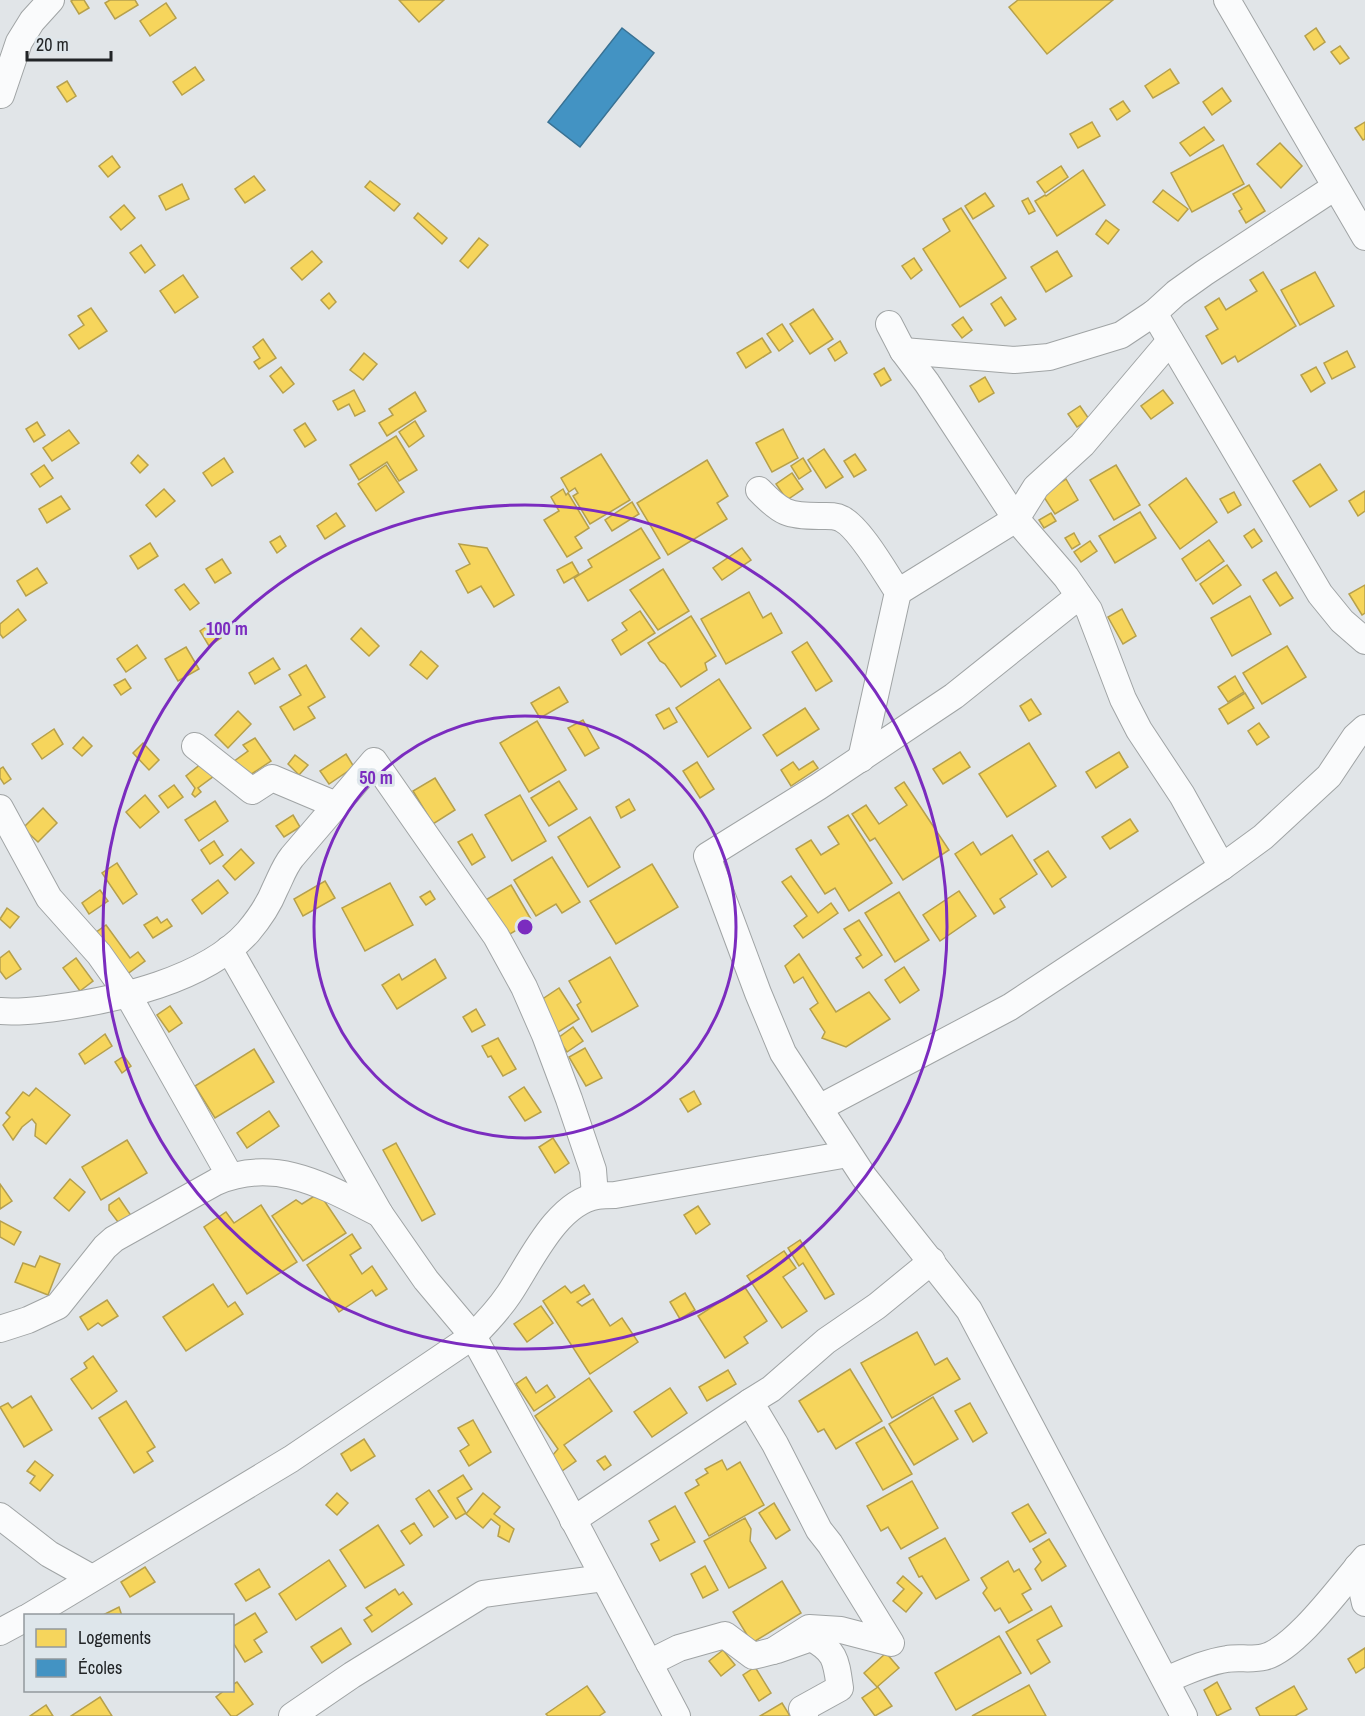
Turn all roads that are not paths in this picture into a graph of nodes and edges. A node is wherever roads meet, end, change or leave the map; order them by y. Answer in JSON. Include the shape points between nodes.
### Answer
{"nodes":[{"id":1,"x":51,"y":0,"type":"edge"},
{"id":2,"x":1234,"y":3,"type":"edge"},
{"id":3,"x":1,"y":95,"type":"edge"},
{"id":4,"x":1335,"y":187,"type":"junction"},
{"id":5,"x":1365,"y":237,"type":"edge"},
{"id":6,"x":1154,"y":313,"type":"junction"},
{"id":7,"x":889,"y":324,"type":"dead end"},
{"id":8,"x":1170,"y":341,"type":"junction"},
{"id":9,"x":903,"y":351,"type":"junction"},
{"id":10,"x":759,"y":490,"type":"dead end"},
{"id":11,"x":1016,"y":519,"type":"junction"},
{"id":12,"x":898,"y":592,"type":"junction"},
{"id":13,"x":1079,"y":596,"type":"junction"},
{"id":14,"x":1365,"y":641,"type":"edge"},
{"id":15,"x":1365,"y":728,"type":"edge"},
{"id":16,"x":195,"y":746,"type":"dead end"},
{"id":17,"x":861,"y":759,"type":"junction"},
{"id":18,"x":336,"y":805,"type":"junction"},
{"id":19,"x":0,"y":808,"type":"edge"},
{"id":20,"x":1222,"y":867,"type":"junction"},
{"id":21,"x":229,"y":949,"type":"junction"},
{"id":22,"x":128,"y":995,"type":"junction"},
{"id":23,"x":0,"y":1011,"type":"edge"},
{"id":24,"x":819,"y":1108,"type":"junction"},
{"id":25,"x":848,"y":1154,"type":"junction"},
{"id":26,"x":230,"y":1176,"type":"junction"},
{"id":27,"x":595,"y":1196,"type":"junction"},
{"id":28,"x":380,"y":1214,"type":"junction"},
{"id":29,"x":933,"y":1261,"type":"junction"},
{"id":30,"x":0,"y":1329,"type":"edge"},
{"id":31,"x":473,"y":1336,"type":"junction"},
{"id":32,"x":750,"y":1402,"type":"junction"},
{"id":33,"x":0,"y":1516,"type":"edge"},
{"id":34,"x":573,"y":1520,"type":"junction"},
{"id":35,"x":1361,"y":1562,"type":"edge"},
{"id":36,"x":92,"y":1578,"type":"junction"},
{"id":37,"x":604,"y":1578,"type":"junction"},
{"id":38,"x":1365,"y":1603,"type":"edge"},
{"id":39,"x":33,"y":1614,"type":"edge"},
{"id":40,"x":24,"y":1619,"type":"edge"},
{"id":41,"x":0,"y":1632,"type":"edge"},
{"id":42,"x":772,"y":1651,"type":"junction"},
{"id":43,"x":649,"y":1663,"type":"junction"},
{"id":44,"x":1166,"y":1680,"type":"junction"},
{"id":45,"x":292,"y":1716,"type":"edge"},
{"id":46,"x":677,"y":1716,"type":"edge"},
{"id":47,"x":805,"y":1716,"type":"edge"},
{"id":48,"x":1184,"y":1716,"type":"edge"}],
"edges":[{"from":1,"to":3,"type":"street","via":[[19,42]]},
{"from":2,"to":4,"type":"street"},
{"from":4,"to":5,"type":"street"},
{"from":4,"to":6,"type":"street","via":[[1204,273]]},
{"from":6,"to":8,"type":"street"},
{"from":6,"to":9,"type":"street","via":[[1121,335],[1049,357],[1014,360]]},
{"from":7,"to":9,"type":"street"},
{"from":8,"to":11,"type":"street","via":[[1082,445],[1036,487]]},
{"from":8,"to":14,"type":"street","via":[[1320,594]]},
{"from":9,"to":11,"type":"street"},
{"from":10,"to":12,"type":"street","via":[[773,505],[794,516],[842,519],[854,528]]},
{"from":11,"to":12,"type":"street"},
{"from":11,"to":13,"type":"street"},
{"from":12,"to":17,"type":"street"},
{"from":13,"to":17,"type":"street","via":[[954,696]]},
{"from":13,"to":20,"type":"street","via":[[1089,610],[1114,679],[1139,730],[1182,795]]},
{"from":15,"to":20,"type":"street","via":[[1329,776],[1263,837]]},
{"from":16,"to":18,"type":"street","via":[[252,791],[272,778]]},
{"from":17,"to":24,"type":"street","via":[[707,855],[783,1053]]},
{"from":18,"to":21,"type":"street","via":[[282,869],[262,912]]},
{"from":18,"to":27,"type":"street","via":[[374,761],[496,936],[545,1035],[593,1170]]},
{"from":19,"to":22,"type":"street","via":[[49,898],[99,954]]},
{"from":20,"to":24,"type":"street","via":[[1010,1008]]},
{"from":21,"to":22,"type":"street","via":[[157,987]]},
{"from":21,"to":28,"type":"street"},
{"from":22,"to":23,"type":"street","via":[[67,1006]]},
{"from":22,"to":26,"type":"street"},
{"from":24,"to":25,"type":"street"},
{"from":25,"to":27,"type":"street"},
{"from":25,"to":29,"type":"street"},
{"from":26,"to":28,"type":"street","via":[[283,1173],[300,1177]]},
{"from":26,"to":30,"type":"street","via":[[114,1239],[58,1306]]},
{"from":27,"to":31,"type":"street","via":[[576,1205],[556,1222],[509,1294]]},
{"from":28,"to":31,"type":"street","via":[[426,1280]]},
{"from":29,"to":32,"type":"street"},
{"from":29,"to":44,"type":"street","via":[[969,1310]]},
{"from":31,"to":34,"type":"street"},
{"from":31,"to":36,"type":"street","via":[[291,1458]]},
{"from":32,"to":34,"type":"street"},
{"from":32,"to":42,"type":"street","via":[[819,1530],[891,1643],[841,1630],[809,1628]]},
{"from":33,"to":36,"type":"street","via":[[49,1554]]},
{"from":34,"to":37,"type":"street"},
{"from":35,"to":38,"type":"street"},
{"from":35,"to":44,"type":"street","via":[[1319,1612],[1275,1652],[1263,1658],[1228,1658]]},
{"from":36,"to":39,"type":"street"},
{"from":37,"to":43,"type":"street"},
{"from":37,"to":45,"type":"street","via":[[483,1594]]},
{"from":40,"to":41,"type":"street"},
{"from":42,"to":43,"type":"street","via":[[753,1656],[725,1635],[679,1648]]},
{"from":42,"to":47,"type":"street","via":[[811,1638],[827,1646],[837,1665],[840,1688],[802,1709]]},
{"from":43,"to":46,"type":"street"},
{"from":44,"to":48,"type":"street"}]}
